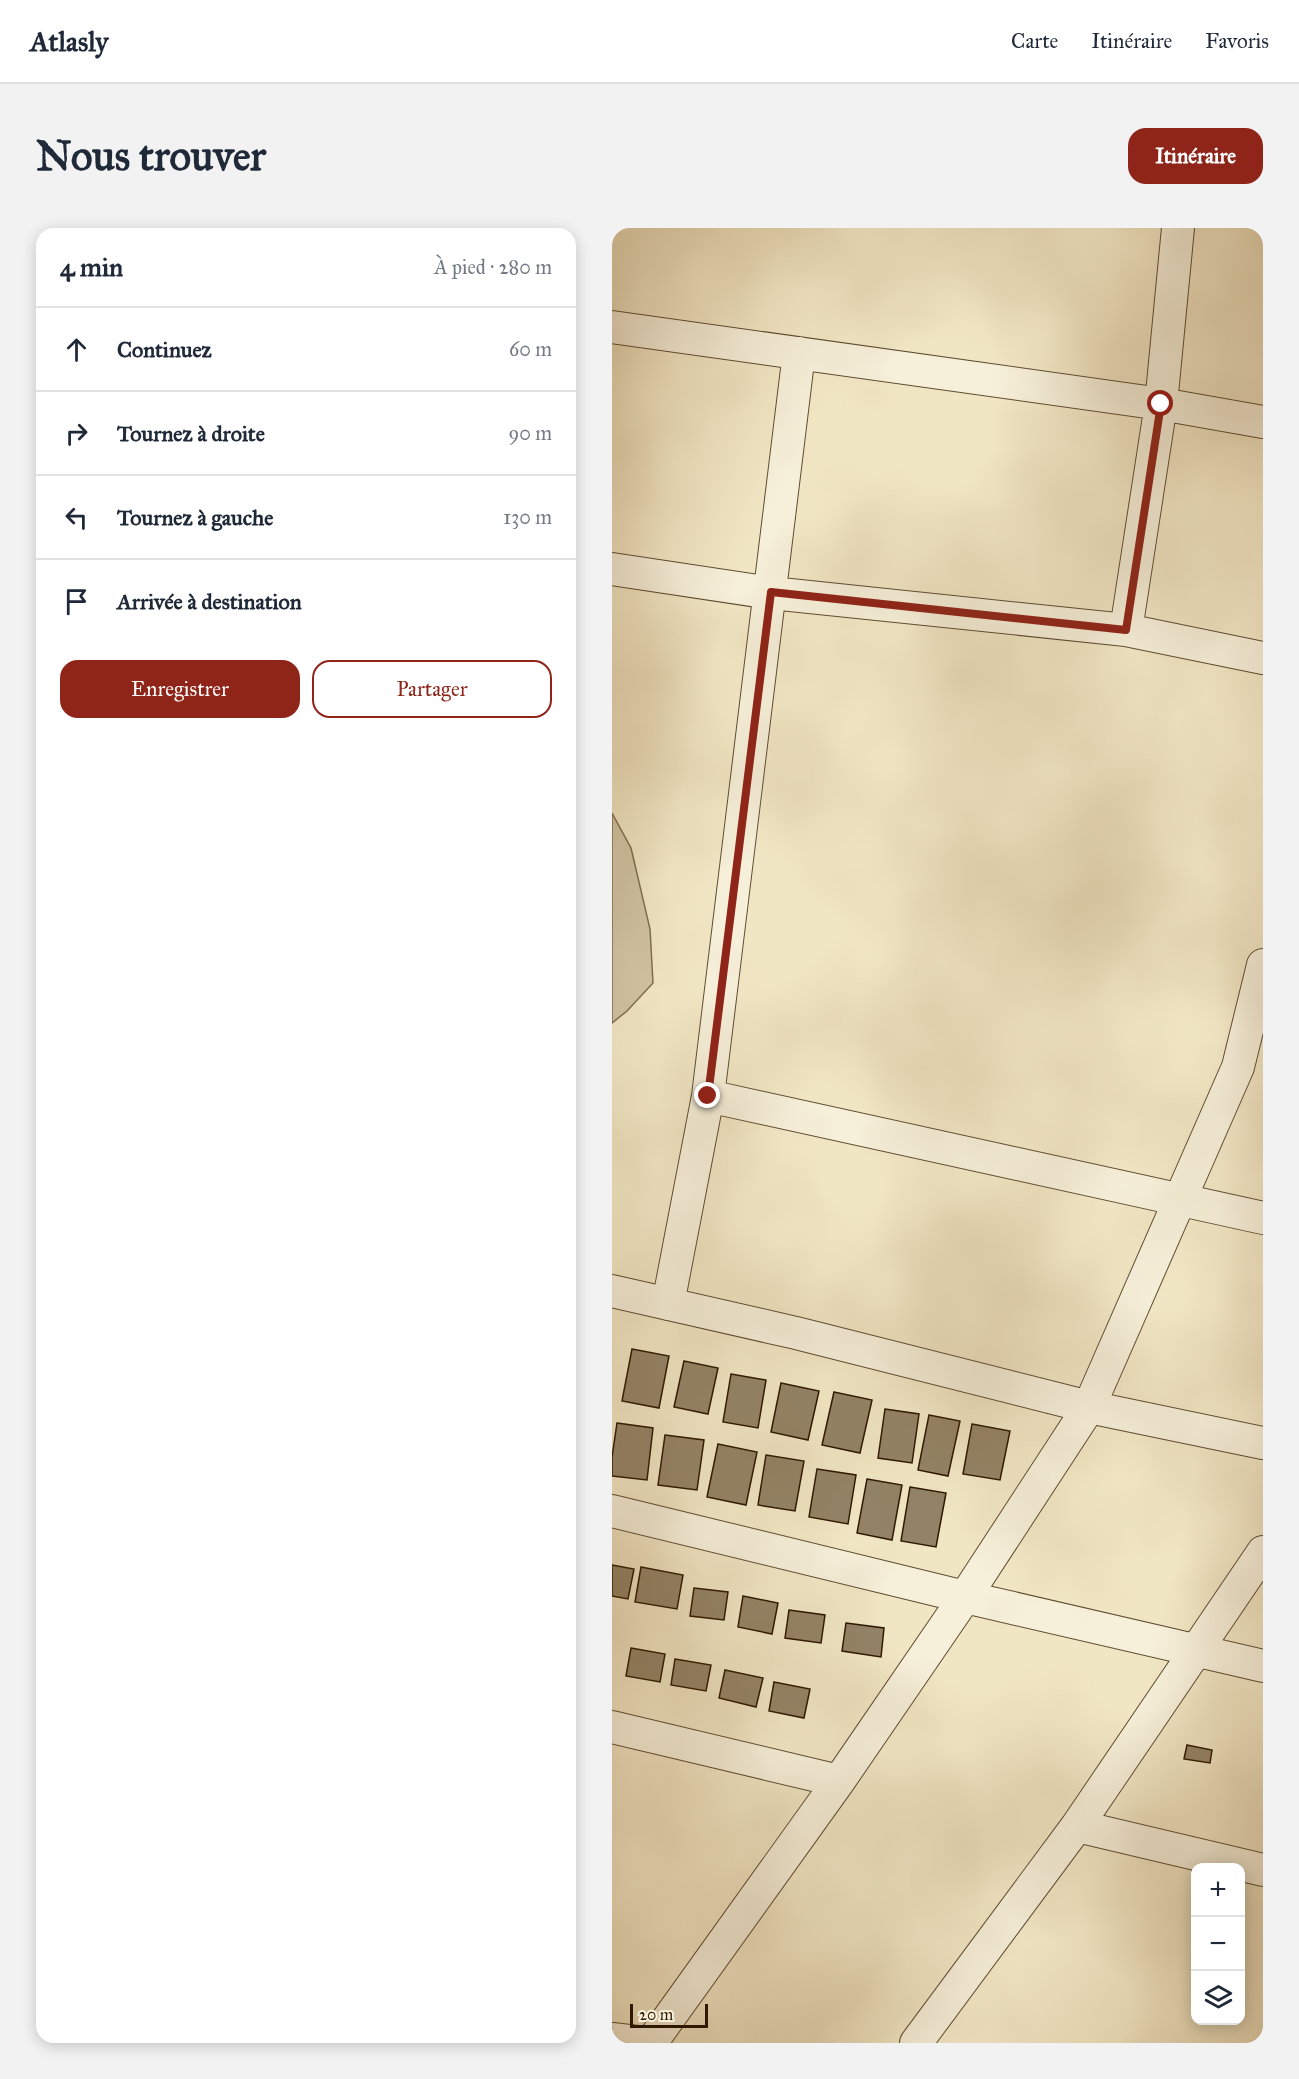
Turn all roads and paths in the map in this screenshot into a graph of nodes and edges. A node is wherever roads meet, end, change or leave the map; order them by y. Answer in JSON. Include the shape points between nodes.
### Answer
{"nodes":[{"id":1,"x":1178,"y":228,"type":"edge"},
{"id":2,"x":612,"y":327,"type":"edge"},
{"id":3,"x":799,"y":353,"type":"junction"},
{"id":4,"x":1161,"y":404,"type":"junction"},
{"id":5,"x":1263,"y":422,"type":"edge"},
{"id":6,"x":612,"y":570,"type":"edge"},
{"id":7,"x":771,"y":592,"type":"junction"},
{"id":8,"x":1126,"y":630,"type":"junction"},
{"id":9,"x":1263,"y":658,"type":"edge"},
{"id":10,"x":1263,"y":964,"type":"edge"},
{"id":11,"x":708,"y":1096,"type":"junction"},
{"id":12,"x":1181,"y":1200,"type":"junction"},
{"id":13,"x":1263,"y":1218,"type":"edge"},
{"id":14,"x":612,"y":1291,"type":"edge"},
{"id":15,"x":668,"y":1304,"type":"junction"},
{"id":16,"x":1089,"y":1407,"type":"junction"},
{"id":17,"x":1263,"y":1443,"type":"edge"},
{"id":18,"x":612,"y":1511,"type":"edge"},
{"id":19,"x":1263,"y":1552,"type":"edge"},
{"id":20,"x":965,"y":1597,"type":"junction"},
{"id":21,"x":1196,"y":1650,"type":"junction"},
{"id":22,"x":1263,"y":1666,"type":"edge"},
{"id":23,"x":612,"y":1727,"type":"edge"},
{"id":24,"x":839,"y":1781,"type":"junction"},
{"id":25,"x":1077,"y":1826,"type":"junction"},
{"id":26,"x":1263,"y":1870,"type":"edge"},
{"id":27,"x":612,"y":2039,"type":"edge"},
{"id":28,"x":646,"y":2043,"type":"edge"},
{"id":29,"x":651,"y":2043,"type":"edge"},
{"id":30,"x":916,"y":2043,"type":"edge"}],
"edges":[{"from":1,"to":4,"type":"street"},
{"from":2,"to":3,"type":"street"},
{"from":3,"to":4,"type":"street"},
{"from":3,"to":7,"type":"street"},
{"from":4,"to":5,"type":"street"},
{"from":4,"to":8,"type":"street"},
{"from":6,"to":7,"type":"street"},
{"from":7,"to":8,"type":"street"},
{"from":7,"to":11,"type":"street"},
{"from":8,"to":9,"type":"street"},
{"from":10,"to":12,"type":"street","via":[[1238,1067]]},
{"from":11,"to":12,"type":"street"},
{"from":11,"to":15,"type":"street"},
{"from":12,"to":13,"type":"street"},
{"from":12,"to":16,"type":"street"},
{"from":14,"to":15,"type":"street"},
{"from":15,"to":16,"type":"street"},
{"from":16,"to":17,"type":"street"},
{"from":16,"to":20,"type":"street"},
{"from":18,"to":20,"type":"street"},
{"from":19,"to":21,"type":"street"},
{"from":20,"to":21,"type":"street"},
{"from":20,"to":24,"type":"street"},
{"from":21,"to":22,"type":"street"},
{"from":21,"to":25,"type":"street"},
{"from":23,"to":24,"type":"street"},
{"from":24,"to":29,"type":"street"},
{"from":25,"to":26,"type":"street"},
{"from":25,"to":30,"type":"street"},
{"from":27,"to":28,"type":"street"}]}
